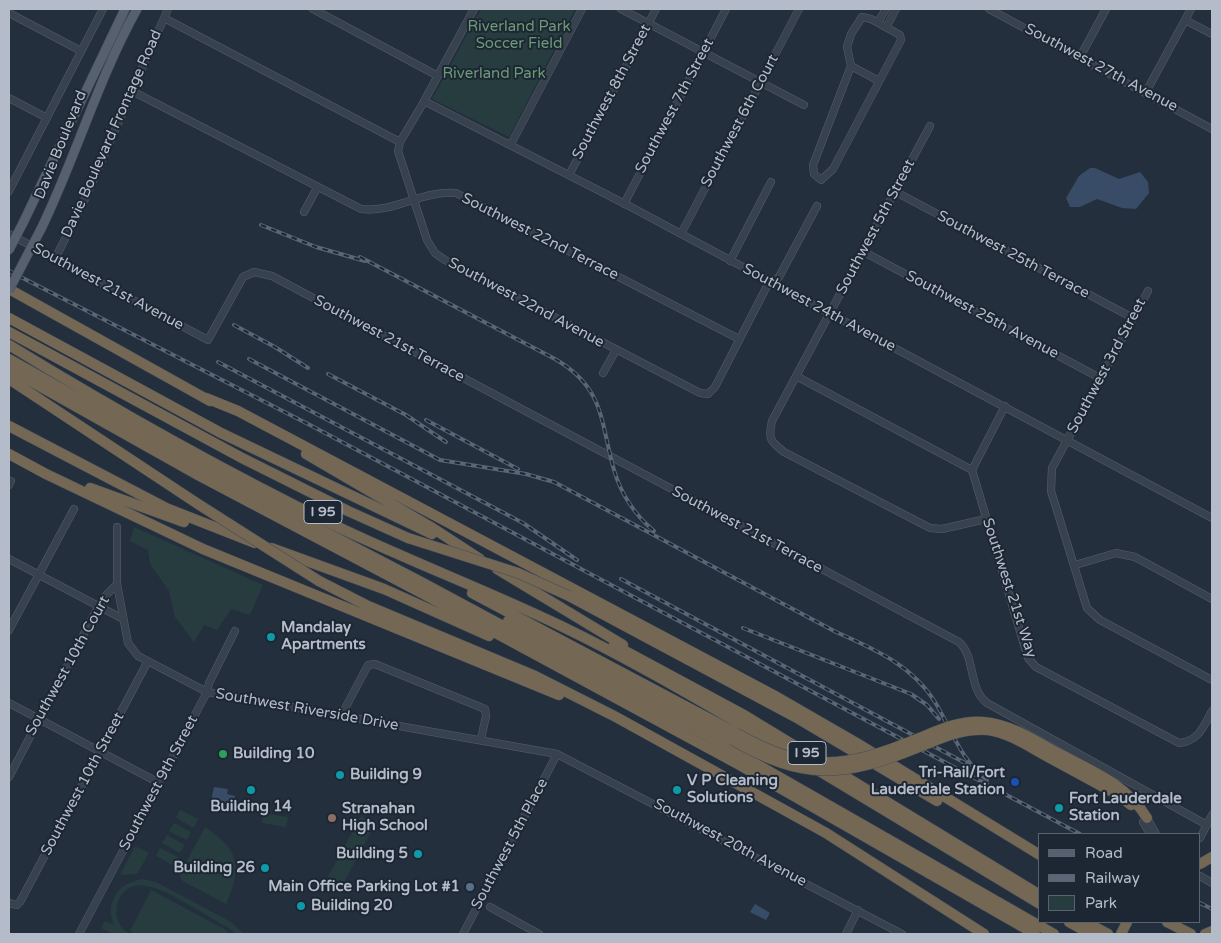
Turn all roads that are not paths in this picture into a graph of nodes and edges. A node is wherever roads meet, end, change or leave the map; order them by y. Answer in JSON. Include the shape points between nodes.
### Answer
{"nodes":[{"id":1,"x":103,"y":9,"type":"edge"},
{"id":2,"x":125,"y":9,"type":"edge"},
{"id":3,"x":137,"y":9,"type":"edge"},
{"id":4,"x":168,"y":9,"type":"edge"},
{"id":5,"x":314,"y":9,"type":"edge"},
{"id":6,"x":474,"y":9,"type":"edge"},
{"id":7,"x":582,"y":9,"type":"edge"},
{"id":8,"x":620,"y":9,"type":"edge"},
{"id":9,"x":656,"y":9,"type":"edge"},
{"id":10,"x":726,"y":9,"type":"edge"},
{"id":11,"x":799,"y":9,"type":"edge"},
{"id":12,"x":886,"y":9,"type":"edge"},
{"id":13,"x":896,"y":9,"type":"edge"},
{"id":14,"x":989,"y":9,"type":"edge"},
{"id":15,"x":1106,"y":9,"type":"edge"},
{"id":16,"x":1191,"y":9,"type":"edge"},
{"id":17,"x":9,"y":13,"type":"edge"},
{"id":18,"x":164,"y":18,"type":"junction"},
{"id":19,"x":1185,"y":20,"type":"junction"},
{"id":20,"x":878,"y":22,"type":"junction"},
{"id":21,"x":648,"y":23,"type":"junction"},
{"id":22,"x":887,"y":26,"type":"junction"},
{"id":23,"x":1212,"y":34,"type":"edge"},
{"id":24,"x":82,"y":51,"type":"junction"},
{"id":25,"x":703,"y":52,"type":"junction"},
{"id":26,"x":1080,"y":58,"type":"junction"},
{"id":27,"x":851,"y":66,"type":"junction"},
{"id":28,"x":438,"y":76,"type":"junction"},
{"id":29,"x":879,"y":81,"type":"junction"},
{"id":30,"x":761,"y":82,"type":"junction"},
{"id":31,"x":132,"y":91,"type":"junction"},
{"id":32,"x":1146,"y":92,"type":"junction"},
{"id":33,"x":9,"y":98,"type":"edge"},
{"id":34,"x":424,"y":101,"type":"junction"},
{"id":35,"x":804,"y":105,"type":"dead end"},
{"id":36,"x":47,"y":118,"type":"junction"},
{"id":37,"x":930,"y":126,"type":"dead end"},
{"id":38,"x":1212,"y":128,"type":"edge"},
{"id":39,"x":400,"y":142,"type":"junction"},
{"id":40,"x":511,"y":144,"type":"junction"},
{"id":41,"x":569,"y":175,"type":"junction"},
{"id":42,"x":11,"y":180,"type":"edge"},
{"id":43,"x":771,"y":182,"type":"dead end"},
{"id":44,"x":317,"y":188,"type":"junction"},
{"id":45,"x":9,"y":191,"type":"edge"},
{"id":46,"x":894,"y":191,"type":"junction"},
{"id":47,"x":413,"y":200,"type":"junction"},
{"id":48,"x":624,"y":204,"type":"junction"},
{"id":49,"x":817,"y":206,"type":"dead end"},
{"id":50,"x":304,"y":212,"type":"dead end"},
{"id":51,"x":9,"y":234,"type":"edge"},
{"id":52,"x":681,"y":234,"type":"junction"},
{"id":53,"x":9,"y":250,"type":"edge"},
{"id":54,"x":864,"y":252,"type":"junction"},
{"id":55,"x":54,"y":259,"type":"junction"},
{"id":56,"x":730,"y":261,"type":"junction"},
{"id":57,"x":251,"y":272,"type":"joint"},
{"id":58,"x":771,"y":282,"type":"junction"},
{"id":59,"x":9,"y":289,"type":"edge"},
{"id":60,"x":1148,"y":291,"type":"dead end"},
{"id":61,"x":830,"y":314,"type":"junction"},
{"id":62,"x":9,"y":318,"type":"edge"},
{"id":63,"x":1132,"y":318,"type":"junction"},
{"id":64,"x":9,"y":332,"type":"edge"},
{"id":65,"x":9,"y":338,"type":"edge"},
{"id":66,"x":739,"y":339,"type":"junction"},
{"id":67,"x":9,"y":345,"type":"edge"},
{"id":68,"x":616,"y":350,"type":"junction"},
{"id":69,"x":9,"y":360,"type":"edge"},
{"id":70,"x":9,"y":369,"type":"edge"},
{"id":71,"x":603,"y":373,"type":"dead end"},
{"id":72,"x":796,"y":376,"type":"junction"},
{"id":73,"x":1100,"y":378,"type":"junction"},
{"id":74,"x":9,"y":380,"type":"edge"},
{"id":75,"x":206,"y":398,"type":"junction"},
{"id":76,"x":1005,"y":406,"type":"junction"},
{"id":77,"x":9,"y":426,"type":"edge"},
{"id":78,"x":1067,"y":440,"type":"junction"},
{"id":79,"x":9,"y":452,"type":"edge"},
{"id":80,"x":972,"y":470,"type":"junction"},
{"id":81,"x":74,"y":509,"type":"dead end"},
{"id":82,"x":1212,"y":518,"type":"edge"},
{"id":83,"x":986,"y":519,"type":"junction"},
{"id":84,"x":117,"y":527,"type":"dead end"},
{"id":85,"x":241,"y":538,"type":"junction"},
{"id":86,"x":372,"y":543,"type":"junction"},
{"id":87,"x":469,"y":552,"type":"junction"},
{"id":88,"x":9,"y":559,"type":"edge"},
{"id":89,"x":1075,"y":565,"type":"junction"},
{"id":90,"x":38,"y":575,"type":"junction"},
{"id":91,"x":421,"y":582,"type":"junction"},
{"id":92,"x":116,"y":584,"type":"junction"},
{"id":93,"x":1212,"y":599,"type":"edge"},
{"id":94,"x":98,"y":607,"type":"junction"},
{"id":95,"x":123,"y":619,"type":"junction"},
{"id":96,"x":9,"y":630,"type":"edge"},
{"id":97,"x":236,"y":631,"type":"dead end"},
{"id":98,"x":545,"y":660,"type":"junction"},
{"id":99,"x":148,"y":661,"type":"junction"},
{"id":100,"x":649,"y":662,"type":"junction"},
{"id":101,"x":1212,"y":680,"type":"edge"},
{"id":102,"x":207,"y":692,"type":"junction"},
{"id":103,"x":9,"y":703,"type":"edge"},
{"id":104,"x":1212,"y":711,"type":"edge"},
{"id":105,"x":341,"y":716,"type":"junction"},
{"id":106,"x":40,"y":719,"type":"junction"},
{"id":107,"x":643,"y":732,"type":"junction"},
{"id":108,"x":734,"y":736,"type":"junction"},
{"id":109,"x":481,"y":739,"type":"junction"},
{"id":110,"x":100,"y":752,"type":"junction"},
{"id":111,"x":558,"y":754,"type":"junction"},
{"id":112,"x":9,"y":777,"type":"edge"},
{"id":113,"x":159,"y":783,"type":"junction"},
{"id":114,"x":1212,"y":815,"type":"edge"},
{"id":115,"x":1145,"y":820,"type":"junction"},
{"id":116,"x":1207,"y":825,"type":"junction"},
{"id":117,"x":1150,"y":833,"type":"edge"},
{"id":118,"x":1155,"y":833,"type":"edge"},
{"id":119,"x":1201,"y":836,"type":"edge"},
{"id":120,"x":1038,"y":854,"type":"edge"},
{"id":121,"x":1038,"y":854,"type":"edge"},
{"id":122,"x":1212,"y":857,"type":"edge"},
{"id":123,"x":1201,"y":863,"type":"edge"},
{"id":124,"x":1201,"y":877,"type":"edge"},
{"id":125,"x":1212,"y":883,"type":"edge"},
{"id":126,"x":1038,"y":894,"type":"edge"},
{"id":127,"x":1038,"y":903,"type":"edge"},
{"id":128,"x":13,"y":904,"type":"edge"},
{"id":129,"x":490,"y":907,"type":"dead end"},
{"id":130,"x":858,"y":910,"type":"junction"},
{"id":131,"x":1071,"y":923,"type":"edge"},
{"id":132,"x":1087,"y":923,"type":"edge"},
{"id":133,"x":1168,"y":923,"type":"edge"},
{"id":134,"x":1212,"y":931,"type":"edge"},
{"id":135,"x":79,"y":934,"type":"edge"},
{"id":136,"x":463,"y":934,"type":"edge"},
{"id":137,"x":539,"y":934,"type":"edge"},
{"id":138,"x":846,"y":934,"type":"edge"},
{"id":139,"x":902,"y":934,"type":"edge"},
{"id":140,"x":984,"y":934,"type":"edge"},
{"id":141,"x":1035,"y":934,"type":"edge"},
{"id":142,"x":1054,"y":934,"type":"edge"},
{"id":143,"x":1092,"y":934,"type":"edge"},
{"id":144,"x":1108,"y":934,"type":"edge"},
{"id":145,"x":1190,"y":934,"type":"edge"},
{"id":146,"x":1205,"y":934,"type":"edge"}],
"edges":[{"from":1,"to":24,"type":"street"},
{"from":2,"to":53,"type":"main road","name":"Davie Boulevard","bridge":true},
{"from":3,"to":59,"type":"main road","name":"Davie Boulevard","bridge":true,"via":[[108,66],[60,187]]},
{"from":4,"to":18,"type":"street","name":"Davie Boulevard Frontage Road"},
{"from":5,"to":28,"type":"street"},
{"from":6,"to":28,"type":"street"},
{"from":7,"to":40,"type":"street"},
{"from":8,"to":21,"type":"street"},
{"from":9,"to":21,"type":"street","name":"Southwest 8th Street"},
{"from":10,"to":25,"type":"street","name":"Southwest 7th Street"},
{"from":11,"to":30,"type":"street","name":"Southwest 6th Court"},
{"from":12,"to":20,"type":"street"},
{"from":13,"to":22,"type":"street"},
{"from":14,"to":26,"type":"street","name":"Southwest 27th Avenue"},
{"from":15,"to":26,"type":"street"},
{"from":16,"to":19,"type":"street"},
{"from":17,"to":24,"type":"street"},
{"from":18,"to":31,"type":"street","name":"Davie Boulevard Frontage Road"},
{"from":18,"to":39,"type":"street"},
{"from":19,"to":23,"type":"street"},
{"from":19,"to":32,"type":"street"},
{"from":20,"to":22,"type":"street"},
{"from":20,"to":27,"type":"street","via":[[862,17],[851,34],[847,47]]},
{"from":21,"to":25,"type":"street"},
{"from":21,"to":41,"type":"street","name":"Southwest 8th Street"},
{"from":22,"to":29,"type":"street","via":[[900,34],[901,40]]},
{"from":24,"to":36,"type":"street"},
{"from":25,"to":30,"type":"street"},
{"from":25,"to":48,"type":"street","name":"Southwest 7th Street"},
{"from":26,"to":32,"type":"street","name":"Southwest 27th Avenue"},
{"from":27,"to":29,"type":"street"},
{"from":27,"to":29,"type":"street","via":[[813,165],[818,178],[824,178],[830,172]]},
{"from":28,"to":34,"type":"street"},
{"from":30,"to":35,"type":"street"},
{"from":30,"to":52,"type":"street","name":"Southwest 6th Court"},
{"from":31,"to":44,"type":"street"},
{"from":31,"to":55,"type":"street","name":"Davie Boulevard Frontage Road","via":[[85,199]]},
{"from":32,"to":38,"type":"street","name":"Southwest 27th Avenue"},
{"from":33,"to":36,"type":"street"},
{"from":34,"to":39,"type":"street"},
{"from":34,"to":40,"type":"street","name":"Southwest 24th Avenue"},
{"from":36,"to":42,"type":"street"},
{"from":37,"to":46,"type":"street","name":"Southwest 5th Street"},
{"from":39,"to":47,"type":"street","via":[[398,151]]},
{"from":40,"to":41,"type":"street","name":"Southwest 24th Avenue"},
{"from":41,"to":48,"type":"street","name":"Southwest 24th Avenue"},
{"from":42,"to":45,"type":"street"},
{"from":43,"to":56,"type":"street"},
{"from":44,"to":47,"type":"street","via":[[360,209],[377,211]]},
{"from":44,"to":50,"type":"street"},
{"from":46,"to":54,"type":"street","name":"Southwest 5th Street"},
{"from":46,"to":63,"type":"street","name":"Southwest 25th Terrace"},
{"from":47,"to":66,"type":"street","name":"Southwest 22nd Terrace","via":[[443,192],[456,193]]},
{"from":47,"to":68,"type":"street","name":"Southwest 22nd Avenue","via":[[435,253]]},
{"from":48,"to":52,"type":"street","name":"Southwest 24th Avenue"},
{"from":49,"to":58,"type":"street","via":[[779,276]]},
{"from":51,"to":55,"type":"street","name":"Southwest 21st Avenue"},
{"from":52,"to":56,"type":"street","name":"Southwest 24th Avenue"},
{"from":54,"to":61,"type":"street","name":"Southwest 5th Street"},
{"from":54,"to":73,"type":"street","name":"Southwest 25th Avenue"},
{"from":55,"to":57,"type":"street","name":"Southwest 21st Avenue","via":[[208,340],[239,281]]},
{"from":56,"to":58,"type":"street","name":"Southwest 24th Avenue"},
{"from":57,"to":116,"type":"street","name":"Southwest 21st Terrace","via":[[272,276],[958,642],[966,652],[979,695],[986,703]]},
{"from":58,"to":61,"type":"street","name":"Southwest 24th Avenue"},
{"from":58,"to":66,"type":"street"},
{"from":59,"to":75,"type":"highway"},
{"from":60,"to":63,"type":"street","name":"Southwest 3rd Street"},
{"from":61,"to":72,"type":"street","name":"Southwest 5th Street"},
{"from":61,"to":76,"type":"street","name":"Southwest 24th Avenue"},
{"from":62,"to":87,"type":"highway","via":[[221,433]]},
{"from":63,"to":73,"type":"street","name":"Southwest 3rd Street"},
{"from":64,"to":121,"type":"highway","bridge":true,"via":[[242,458],[348,511],[408,538],[518,573],[569,596],[775,706]]},
{"from":65,"to":100,"type":"highway","number":"I 95","via":[[170,432],[284,493]]},
{"from":66,"to":68,"type":"street","name":"Southwest 22nd Avenue","via":[[715,387],[708,394],[700,393]]},
{"from":67,"to":86,"type":"highway","via":[[208,461]]},
{"from":68,"to":71,"type":"street"},
{"from":69,"to":91,"type":"highway","via":[[204,469]]},
{"from":70,"to":98,"type":"highway","number":"I 95","via":[[178,465]]},
{"from":72,"to":80,"type":"street"},
{"from":72,"to":83,"type":"street","name":"Southwest 5th Street","via":[[772,421],[769,434],[773,443],[784,452],[930,528],[942,529]]},
{"from":73,"to":78,"type":"street","name":"Southwest 3rd Street"},
{"from":74,"to":107,"type":"highway","bridge":true,"via":[[319,581],[377,610],[532,675]]},
{"from":75,"to":87,"type":"highway","via":[[365,488]]},
{"from":75,"to":120,"type":"highway","via":[[238,411],[784,701]]},
{"from":76,"to":78,"type":"street","name":"Southwest 24th Avenue"},
{"from":76,"to":80,"type":"street"},
{"from":77,"to":85,"type":"highway","via":[[148,499]]},
{"from":78,"to":82,"type":"street","name":"Southwest 24th Avenue"},
{"from":78,"to":89,"type":"street","via":[[1052,468],[1050,480]]},
{"from":79,"to":85,"type":"highway","via":[[133,505]]},
{"from":79,"to":107,"type":"highway","via":[[46,474],[203,549]]},
{"from":80,"to":83,"type":"street","name":"Southwest 21st Way"},
{"from":81,"to":90,"type":"street"},
{"from":83,"to":104,"type":"street","name":"Southwest 21st Way","via":[[1028,658],[1036,667],[1179,743],[1189,742],[1198,736]]},
{"from":84,"to":92,"type":"street","name":"Southwest Riverside Drive"},
{"from":85,"to":98,"type":"highway","via":[[384,589]]},
{"from":86,"to":108,"type":"highway","via":[[523,619]]},
{"from":86,"to":127,"type":"highway","via":[[523,608],[636,664],[747,727]]},
{"from":87,"to":100,"type":"highway"},
{"from":88,"to":90,"type":"street"},
{"from":89,"to":93,"type":"street","via":[[1116,553],[1135,557]]},
{"from":89,"to":101,"type":"street","via":[[1087,608],[1100,620]]},
{"from":90,"to":94,"type":"street"},
{"from":90,"to":96,"type":"street"},
{"from":91,"to":108,"type":"highway","via":[[557,645]]},
{"from":91,"to":142,"type":"highway","via":[[740,754]]},
{"from":92,"to":94,"type":"street","name":"Southwest 10th Court"},
{"from":92,"to":95,"type":"street","name":"Southwest Riverside Drive"},
{"from":94,"to":95,"type":"street"},
{"from":94,"to":106,"type":"street","name":"Southwest 10th Court"},
{"from":95,"to":99,"type":"street","name":"Southwest Riverside Drive","via":[[128,643],[134,653]]},
{"from":97,"to":102,"type":"street","name":"Southwest 9th Street"},
{"from":98,"to":141,"type":"highway","number":"I 95","via":[[744,768]]},
{"from":99,"to":102,"type":"street","name":"Southwest Riverside Drive"},
{"from":99,"to":110,"type":"street","name":"Southwest 10th Street"},
{"from":100,"to":126,"type":"highway","number":"I 95","via":[[771,731]]},
{"from":102,"to":105,"type":"street","name":"Southwest Riverside Drive"},
{"from":102,"to":113,"type":"street","name":"Southwest 9th Street"},
{"from":103,"to":106,"type":"street"},
{"from":105,"to":109,"type":"street","name":"Southwest Riverside Drive"},
{"from":105,"to":109,"type":"street","via":[[362,671],[375,664],[485,709]]},
{"from":106,"to":110,"type":"street"},
{"from":106,"to":112,"type":"street","name":"Southwest 10th Court"},
{"from":107,"to":140,"type":"highway","via":[[826,833]]},
{"from":108,"to":115,"type":"highway","bridge":true,"via":[[772,761],[818,771],[844,771],[867,767],[948,735],[970,730],[993,731],[1052,754],[1123,797]]},
{"from":109,"to":111,"type":"street","name":"Southwest Riverside Drive"},
{"from":110,"to":113,"type":"street"},
{"from":110,"to":128,"type":"street","name":"Southwest 10th Street","via":[[20,902]]},
{"from":111,"to":130,"type":"street","name":"Southwest 20th Avenue"},
{"from":111,"to":136,"type":"street","name":"Southwest 5th Place"},
{"from":113,"to":135,"type":"street","name":"Southwest 9th Street"},
{"from":114,"to":116,"type":"street"},
{"from":115,"to":117,"type":"street"},
{"from":115,"to":118,"type":"street"},
{"from":116,"to":119,"type":"street"},
{"from":122,"to":123,"type":"highway"},
{"from":124,"to":125,"type":"street"},
{"from":129,"to":137,"type":"street"},
{"from":130,"to":138,"type":"street"},
{"from":130,"to":139,"type":"street","name":"Southwest 20th Avenue"},
{"from":131,"to":143,"type":"highway"},
{"from":132,"to":144,"type":"highway"},
{"from":133,"to":145,"type":"highway"},
{"from":134,"to":146,"type":"highway"}]}
